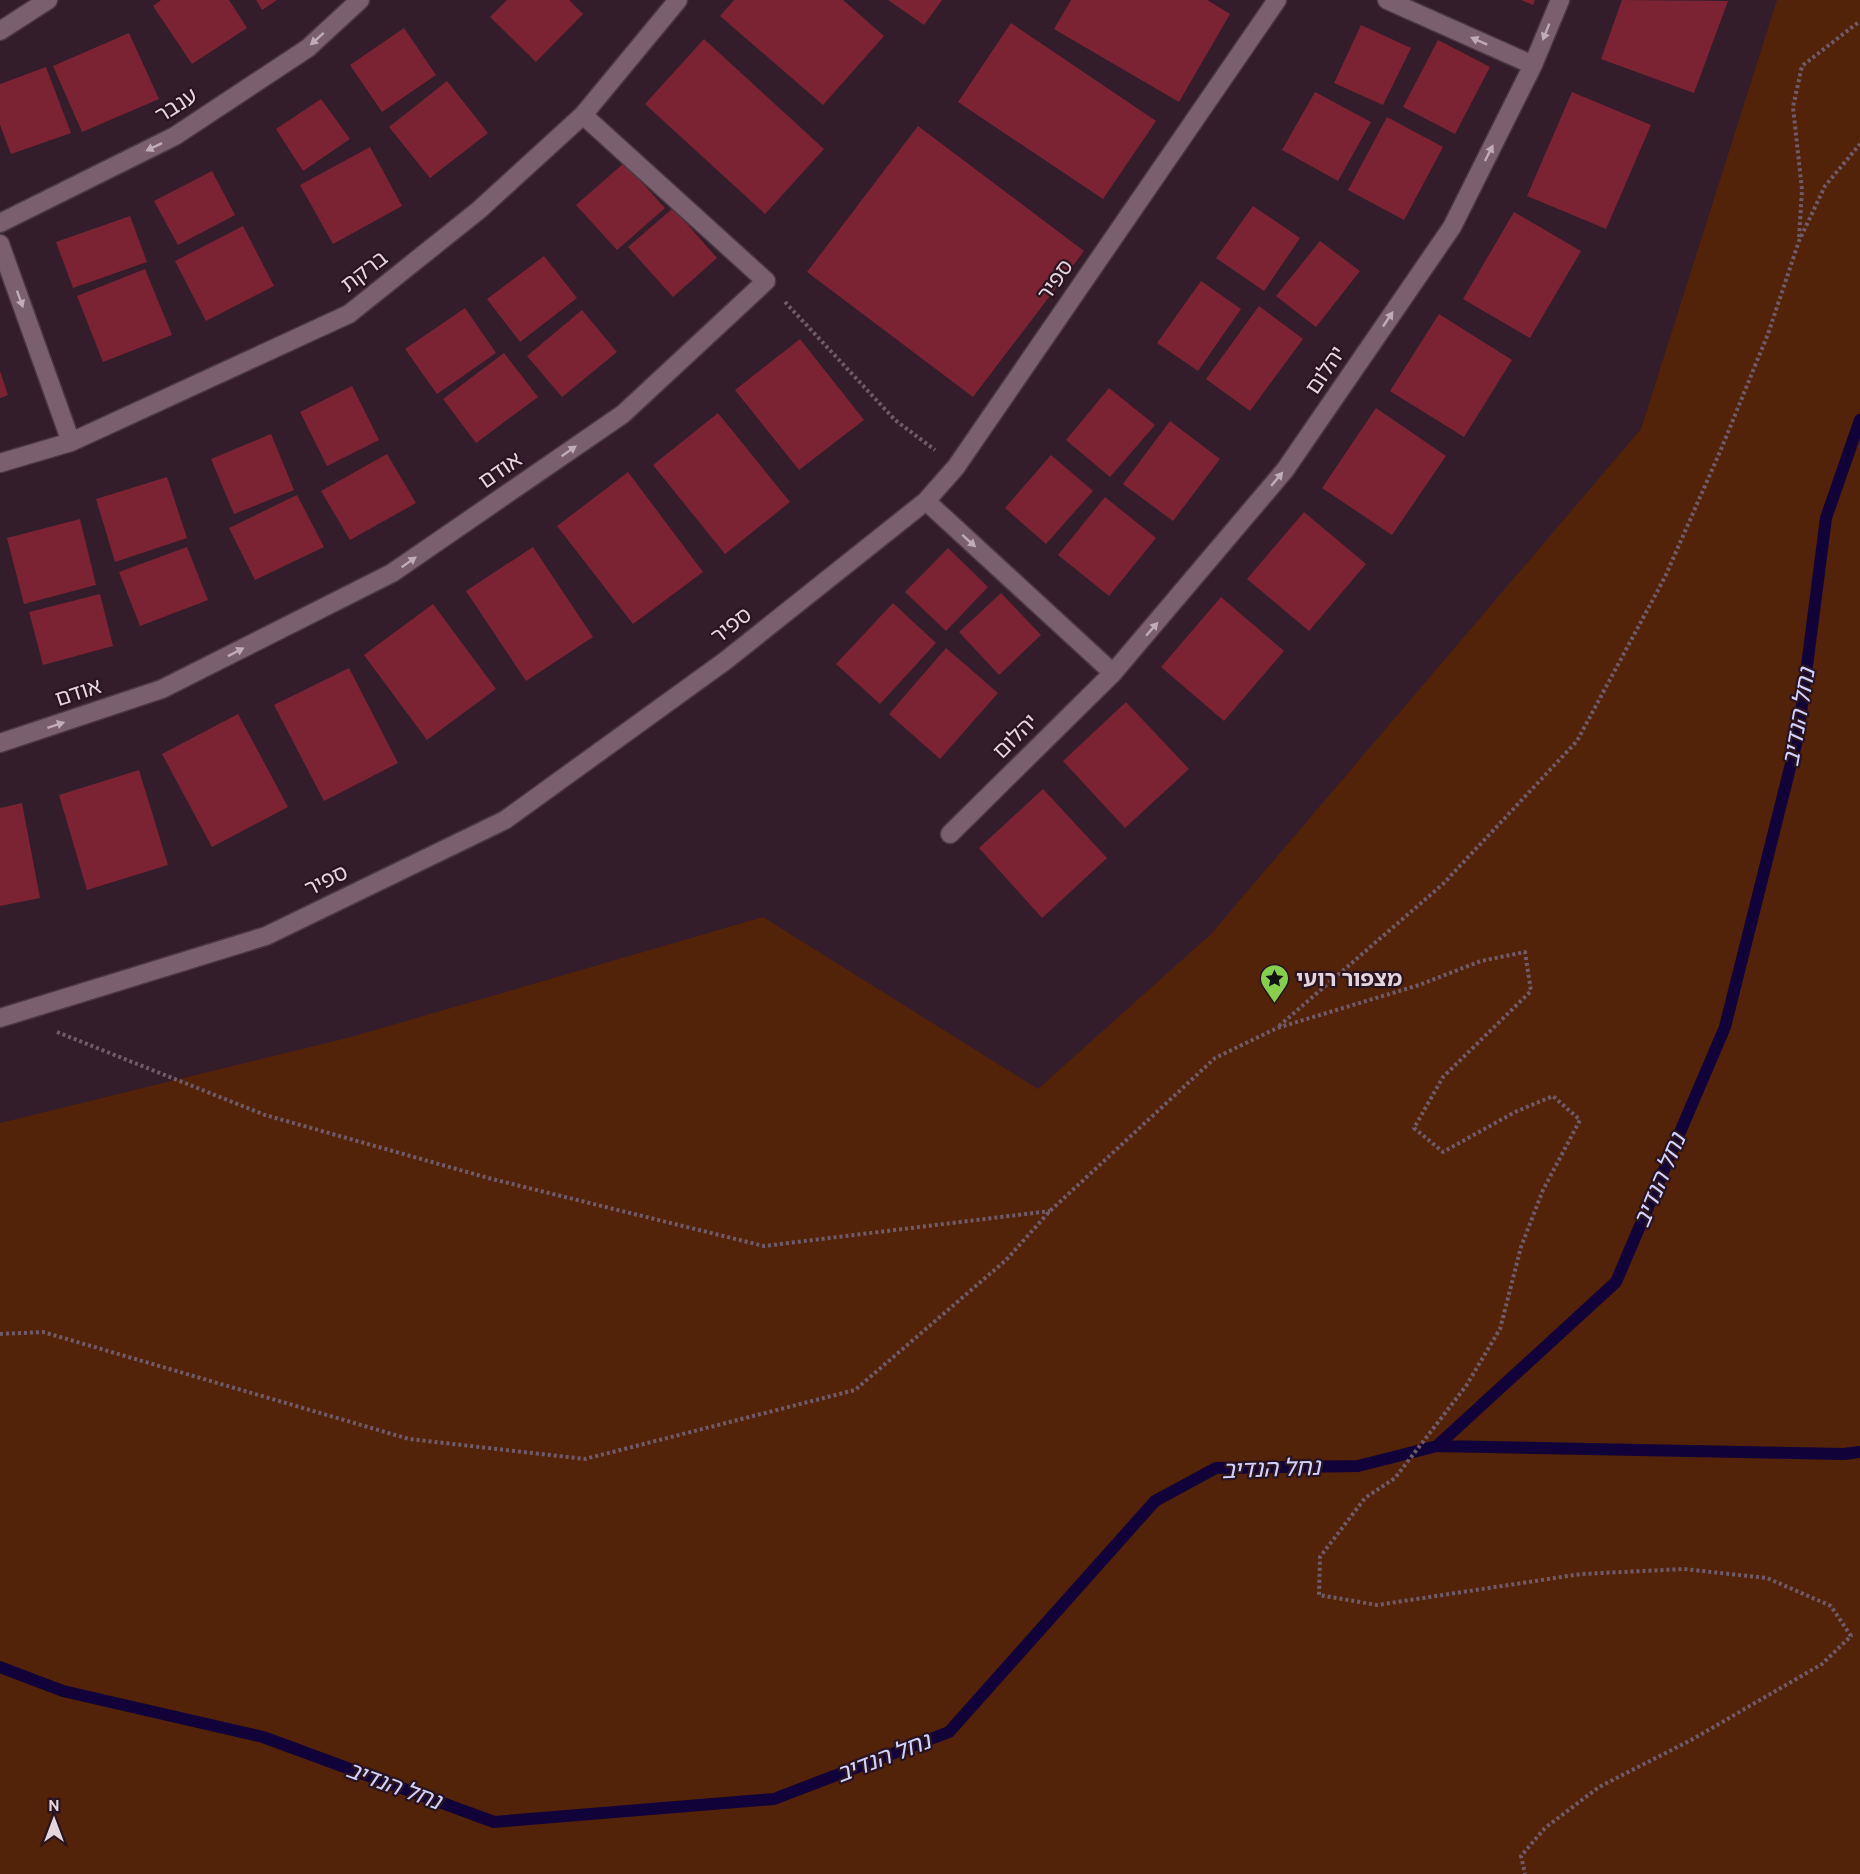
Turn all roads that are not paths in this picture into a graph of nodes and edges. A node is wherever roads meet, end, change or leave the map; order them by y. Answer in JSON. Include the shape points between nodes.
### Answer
{"nodes":[{"id":1,"x":48,"y":0,"type":"edge"},
{"id":2,"x":360,"y":0,"type":"edge"},
{"id":3,"x":678,"y":0,"type":"edge"},
{"id":4,"x":1277,"y":0,"type":"edge"},
{"id":5,"x":1387,"y":0,"type":"edge"},
{"id":6,"x":1560,"y":0,"type":"edge"},
{"id":7,"x":2,"y":24,"type":"edge"},
{"id":8,"x":1533,"y":65,"type":"junction"},
{"id":9,"x":583,"y":116,"type":"junction"},
{"id":10,"x":0,"y":223,"type":"edge"},
{"id":11,"x":0,"y":244,"type":"edge"},
{"id":12,"x":71,"y":442,"type":"junction"},
{"id":13,"x":0,"y":463,"type":"edge"},
{"id":14,"x":926,"y":501,"type":"junction"},
{"id":15,"x":1113,"y":673,"type":"junction"},
{"id":16,"x":0,"y":743,"type":"edge"},
{"id":17,"x":950,"y":834,"type":"dead end"},
{"id":18,"x":8,"y":1017,"type":"edge"}],
"edges":[{"from":1,"to":7,"type":"street"},
{"from":2,"to":10,"type":"street","name":"ענבר","one_way":true,"via":[[308,48],[175,136]]},
{"from":3,"to":9,"type":"street","name":"ברקת"},
{"from":4,"to":14,"type":"street","name":"ספיר","via":[[956,467]]},
{"from":8,"to":5,"type":"street","one_way":true},
{"from":6,"to":8,"type":"street","name":"יהלום","one_way":true},
{"from":15,"to":8,"type":"street","name":"יהלום","one_way":true,"via":[[1285,470],[1452,227]]},
{"from":9,"to":12,"type":"street","name":"ברקת","via":[[479,210],[349,314]]},
{"from":16,"to":9,"type":"street","name":"אודם","one_way":true,"via":[[162,689],[392,573],[622,414],[766,281]]},
{"from":11,"to":12,"type":"street","one_way":true},
{"from":12,"to":13,"type":"street","name":"ברקת"},
{"from":14,"to":15,"type":"street","one_way":true},
{"from":14,"to":18,"type":"street","name":"ספיר","via":[[725,661],[505,820],[266,936]]},
{"from":15,"to":17,"type":"street","name":"יהלום"}]}
